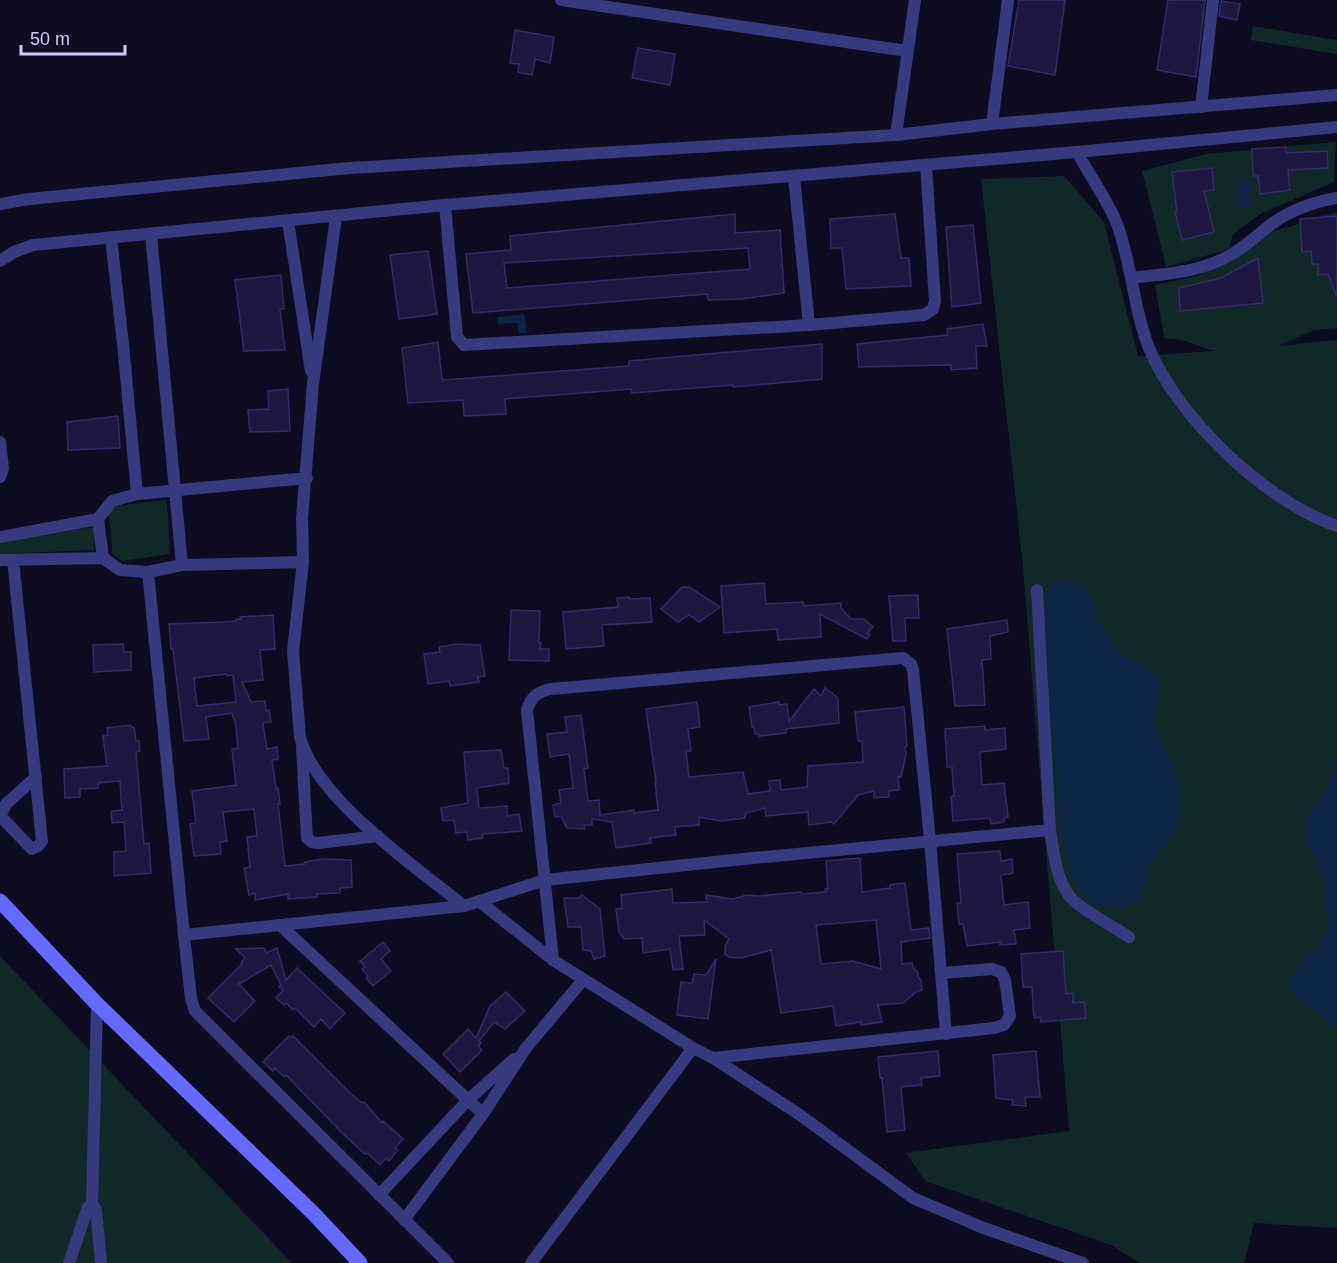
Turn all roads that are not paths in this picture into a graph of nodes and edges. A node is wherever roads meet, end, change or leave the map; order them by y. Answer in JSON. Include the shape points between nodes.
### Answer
{"nodes":[{"id":1,"x":561,"y":0,"type":"edge"},
{"id":2,"x":915,"y":0,"type":"edge"},
{"id":3,"x":1008,"y":0,"type":"edge"},
{"id":4,"x":1213,"y":0,"type":"edge"},
{"id":5,"x":907,"y":51,"type":"junction"},
{"id":6,"x":1337,"y":95,"type":"edge"},
{"id":7,"x":1201,"y":107,"type":"junction"},
{"id":8,"x":992,"y":124,"type":"junction"},
{"id":9,"x":1337,"y":127,"type":"edge"},
{"id":10,"x":896,"y":135,"type":"junction"},
{"id":11,"x":1077,"y":152,"type":"junction"},
{"id":12,"x":926,"y":165,"type":"junction"},
{"id":13,"x":794,"y":177,"type":"junction"},
{"id":14,"x":1337,"y":198,"type":"edge"},
{"id":15,"x":0,"y":204,"type":"edge"},
{"id":16,"x":445,"y":205,"type":"junction"},
{"id":17,"x":336,"y":217,"type":"junction"},
{"id":18,"x":288,"y":220,"type":"junction"},
{"id":19,"x":152,"y":234,"type":"junction"},
{"id":20,"x":111,"y":238,"type":"junction"},
{"id":21,"x":0,"y":261,"type":"edge"},
{"id":22,"x":1131,"y":278,"type":"junction"},
{"id":23,"x":809,"y":325,"type":"junction"},
{"id":24,"x":313,"y":384,"type":"junction"},
{"id":25,"x":0,"y":442,"type":"edge"},
{"id":26,"x":0,"y":477,"type":"edge"},
{"id":27,"x":307,"y":478,"type":"junction"},
{"id":28,"x":175,"y":490,"type":"junction"},
{"id":29,"x":137,"y":494,"type":"junction"},
{"id":30,"x":98,"y":519,"type":"junction"},
{"id":31,"x":1337,"y":526,"type":"edge"},
{"id":32,"x":0,"y":537,"type":"edge"},
{"id":33,"x":103,"y":558,"type":"junction"},
{"id":34,"x":6,"y":560,"type":"edge"},
{"id":35,"x":303,"y":562,"type":"junction"},
{"id":36,"x":182,"y":565,"type":"junction"},
{"id":37,"x":148,"y":572,"type":"junction"},
{"id":38,"x":1037,"y":590,"type":"dead end"},
{"id":39,"x":302,"y":747,"type":"junction"},
{"id":40,"x":36,"y":777,"type":"junction"},
{"id":41,"x":1050,"y":831,"type":"junction"},
{"id":42,"x":378,"y":837,"type":"junction"},
{"id":43,"x":930,"y":840,"type":"junction"},
{"id":44,"x":545,"y":880,"type":"junction"},
{"id":45,"x":0,"y":901,"type":"edge"},
{"id":46,"x":479,"y":901,"type":"junction"},
{"id":47,"x":464,"y":906,"type":"junction"},
{"id":48,"x":281,"y":926,"type":"junction"},
{"id":49,"x":184,"y":935,"type":"junction"},
{"id":50,"x":1129,"y":937,"type":"dead end"},
{"id":51,"x":553,"y":960,"type":"junction"},
{"id":52,"x":942,"y":973,"type":"junction"},
{"id":53,"x":583,"y":980,"type":"junction"},
{"id":54,"x":97,"y":1004,"type":"junction"},
{"id":55,"x":946,"y":1034,"type":"junction"},
{"id":56,"x":526,"y":1048,"type":"junction"},
{"id":57,"x":693,"y":1048,"type":"junction"},
{"id":58,"x":713,"y":1059,"type":"junction"},
{"id":59,"x":468,"y":1100,"type":"junction"},
{"id":60,"x":483,"y":1114,"type":"junction"},
{"id":61,"x":379,"y":1196,"type":"junction"},
{"id":62,"x":92,"y":1205,"type":"junction"},
{"id":63,"x":404,"y":1220,"type":"junction"},
{"id":64,"x":69,"y":1263,"type":"edge"},
{"id":65,"x":101,"y":1263,"type":"edge"},
{"id":66,"x":360,"y":1263,"type":"edge"},
{"id":67,"x":448,"y":1263,"type":"edge"},
{"id":68,"x":531,"y":1263,"type":"edge"},
{"id":69,"x":1083,"y":1263,"type":"edge"}],
"edges":[{"from":1,"to":5,"type":"street"},
{"from":2,"to":5,"type":"street"},
{"from":3,"to":8,"type":"street"},
{"from":4,"to":7,"type":"street"},
{"from":5,"to":10,"type":"street"},
{"from":6,"to":7,"type":"street"},
{"from":7,"to":8,"type":"street"},
{"from":8,"to":10,"type":"street"},
{"from":9,"to":11,"type":"street"},
{"from":10,"to":15,"type":"street","via":[[350,168]]},
{"from":11,"to":12,"type":"street"},
{"from":11,"to":22,"type":"street","via":[[1118,226]]},
{"from":12,"to":13,"type":"street"},
{"from":12,"to":23,"type":"street","via":[[933,309],[924,315]]},
{"from":13,"to":16,"type":"street"},
{"from":13,"to":23,"type":"street"},
{"from":14,"to":22,"type":"street","via":[[1294,210],[1232,255],[1201,268]]},
{"from":16,"to":17,"type":"street"},
{"from":16,"to":23,"type":"street","via":[[457,337],[464,345]]},
{"from":17,"to":18,"type":"street"},
{"from":17,"to":24,"type":"street"},
{"from":18,"to":19,"type":"street"},
{"from":18,"to":24,"type":"street"},
{"from":19,"to":20,"type":"street"},
{"from":19,"to":28,"type":"street"},
{"from":20,"to":21,"type":"street","via":[[33,245]]},
{"from":20,"to":29,"type":"street"},
{"from":22,"to":31,"type":"street","via":[[1144,332],[1158,367],[1200,425],[1269,488],[1307,513]]},
{"from":24,"to":27,"type":"street"},
{"from":25,"to":26,"type":"street"},
{"from":27,"to":28,"type":"street"},
{"from":27,"to":35,"type":"street","via":[[302,518]]},
{"from":28,"to":29,"type":"street"},
{"from":28,"to":36,"type":"street"},
{"from":29,"to":30,"type":"street","via":[[112,501]]},
{"from":30,"to":32,"type":"street"},
{"from":30,"to":33,"type":"street"},
{"from":33,"to":34,"type":"street"},
{"from":33,"to":37,"type":"street","via":[[120,570]]},
{"from":34,"to":40,"type":"street"},
{"from":35,"to":36,"type":"street"},
{"from":35,"to":39,"type":"street","via":[[294,651]]},
{"from":36,"to":37,"type":"street"},
{"from":37,"to":49,"type":"street"},
{"from":38,"to":41,"type":"street"},
{"from":39,"to":42,"type":"street","via":[[335,797]]},
{"from":39,"to":42,"type":"street","via":[[307,838],[318,843]]},
{"from":40,"to":40,"type":"street","via":[[6,804],[0,816],[32,849],[42,841]]},
{"from":41,"to":43,"type":"street"},
{"from":41,"to":50,"type":"street","via":[[1062,882],[1074,900]]},
{"from":42,"to":47,"type":"street"},
{"from":43,"to":44,"type":"street"},
{"from":43,"to":44,"type":"street","via":[[913,670],[903,658],[551,689],[534,696],[527,710]]},
{"from":43,"to":52,"type":"street"},
{"from":44,"to":46,"type":"street"},
{"from":44,"to":51,"type":"street"},
{"from":45,"to":54,"type":"street"},
{"from":46,"to":47,"type":"street"},
{"from":46,"to":51,"type":"street"},
{"from":47,"to":48,"type":"street"},
{"from":48,"to":49,"type":"street"},
{"from":48,"to":59,"type":"street"},
{"from":49,"to":61,"type":"street","via":[[195,1011]]},
{"from":51,"to":53,"type":"street"},
{"from":52,"to":55,"type":"street"},
{"from":52,"to":55,"type":"street","via":[[992,969],[1001,972],[1010,1016],[1000,1027]]},
{"from":53,"to":56,"type":"street"},
{"from":53,"to":57,"type":"street"},
{"from":54,"to":62,"type":"street"},
{"from":54,"to":66,"type":"street"},
{"from":55,"to":58,"type":"street"},
{"from":56,"to":59,"type":"street"},
{"from":56,"to":60,"type":"street"},
{"from":57,"to":58,"type":"street"},
{"from":57,"to":68,"type":"street"},
{"from":58,"to":69,"type":"street","via":[[800,1115],[913,1198]]},
{"from":59,"to":60,"type":"street"},
{"from":59,"to":61,"type":"street"},
{"from":60,"to":63,"type":"street"},
{"from":61,"to":63,"type":"street"},
{"from":62,"to":64,"type":"street"},
{"from":62,"to":65,"type":"street","via":[[96,1209]]},
{"from":63,"to":67,"type":"street"}]}
